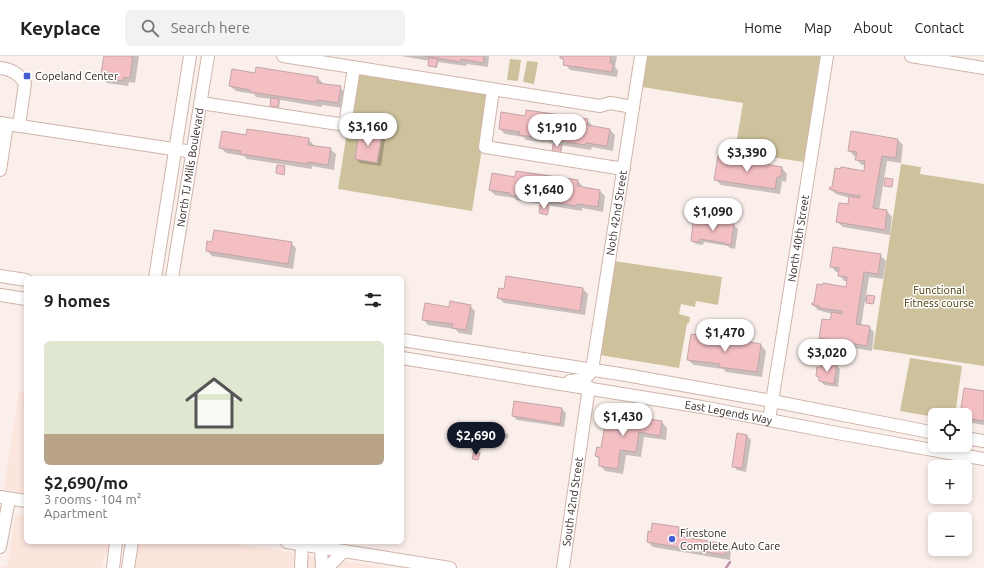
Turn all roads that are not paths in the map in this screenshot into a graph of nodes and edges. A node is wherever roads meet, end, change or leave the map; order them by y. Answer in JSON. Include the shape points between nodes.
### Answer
{"nodes":[{"id":1,"x":190,"y":56,"type":"edge"},
{"id":2,"x":208,"y":56,"type":"edge"},
{"id":3,"x":283,"y":56,"type":"edge"},
{"id":4,"x":641,"y":56,"type":"edge"},
{"id":5,"x":827,"y":56,"type":"edge"},
{"id":6,"x":911,"y":56,"type":"edge"},
{"id":7,"x":982,"y":64,"type":"edge"},
{"id":8,"x":0,"y":68,"type":"edge"},
{"id":9,"x":354,"y":68,"type":"junction"},
{"id":10,"x":493,"y":90,"type":"junction"},
{"id":11,"x":201,"y":104,"type":"junction"},
{"id":12,"x":633,"y":107,"type":"junction"},
{"id":13,"x":3,"y":124,"type":"edge"},
{"id":14,"x":19,"y":126,"type":"junction"},
{"id":15,"x":175,"y":149,"type":"junction"},
{"id":16,"x":193,"y":152,"type":"junction"},
{"id":17,"x":624,"y":169,"type":"junction"},
{"id":18,"x":0,"y":170,"type":"edge"},
{"id":19,"x":0,"y":276,"type":"edge"},
{"id":20,"x":155,"y":276,"type":"edge"},
{"id":21,"x":172,"y":276,"type":"edge"},
{"id":22,"x":24,"y":280,"type":"edge"},
{"id":23,"x":0,"y":295,"type":"edge"},
{"id":24,"x":24,"y":299,"type":"edge"},
{"id":25,"x":404,"y":340,"type":"edge"},
{"id":26,"x":404,"y":358,"type":"edge"},
{"id":27,"x":592,"y":370,"type":"junction"},
{"id":28,"x":626,"y":375,"type":"junction"},
{"id":29,"x":560,"y":383,"type":"junction"},
{"id":30,"x":589,"y":387,"type":"junction"},
{"id":31,"x":772,"y":401,"type":"junction"},
{"id":32,"x":769,"y":420,"type":"junction"},
{"id":33,"x":928,"y":432,"type":"edge"},
{"id":34,"x":972,"y":439,"type":"edge"},
{"id":35,"x":984,"y":441,"type":"edge"},
{"id":36,"x":984,"y":459,"type":"edge"},
{"id":37,"x":5,"y":498,"type":"edge"},
{"id":38,"x":24,"y":501,"type":"edge"},
{"id":39,"x":116,"y":544,"type":"edge"},
{"id":40,"x":132,"y":544,"type":"edge"},
{"id":41,"x":302,"y":544,"type":"joint"},
{"id":42,"x":0,"y":547,"type":"edge"},
{"id":43,"x":321,"y":547,"type":"junction"},
{"id":44,"x":344,"y":551,"type":"junction"},
{"id":45,"x":113,"y":568,"type":"edge"},
{"id":46,"x":128,"y":568,"type":"edge"},
{"id":47,"x":300,"y":568,"type":"edge"},
{"id":48,"x":322,"y":568,"type":"edge"},
{"id":49,"x":327,"y":568,"type":"edge"},
{"id":50,"x":450,"y":568,"type":"edge"},
{"id":51,"x":563,"y":568,"type":"edge"}],
"edges":[{"from":1,"to":15,"type":"street","name":"North TJ Mills Boulevard"},
{"from":2,"to":11,"type":"street","name":"North TJ Mills Boulevard"},
{"from":3,"to":9,"type":"street"},
{"from":4,"to":12,"type":"street","name":"Noth 42nd Street"},
{"from":5,"to":31,"type":"street","name":"North 40th Street"},
{"from":6,"to":7,"type":"street"},
{"from":8,"to":14,"type":"street","via":[[20,75],[25,83]]},
{"from":9,"to":10,"type":"street"},
{"from":9,"to":11,"type":"street","via":[[345,125]]},
{"from":10,"to":12,"type":"street","via":[[600,106],[610,103]]},
{"from":10,"to":17,"type":"street","via":[[485,146]]},
{"from":11,"to":16,"type":"street","name":"North TJ Mills Boulevard"},
{"from":12,"to":17,"type":"street","name":"Noth 42nd Street"},
{"from":13,"to":14,"type":"street"},
{"from":13,"to":18,"type":"street"},
{"from":14,"to":15,"type":"street"},
{"from":15,"to":16,"type":"street"},
{"from":15,"to":20,"type":"street","name":"North TJ Mills Boulevard"},
{"from":16,"to":21,"type":"street","name":"North TJ Mills Boulevard"},
{"from":17,"to":27,"type":"street","name":"Noth 42nd Street"},
{"from":19,"to":22,"type":"street"},
{"from":23,"to":24,"type":"street"},
{"from":25,"to":27,"type":"street","name":"East Legends Way"},
{"from":26,"to":29,"type":"street","name":"East Legends Way"},
{"from":27,"to":28,"type":"street","name":"East Legends Way"},
{"from":27,"to":29,"type":"street","via":[[584,379]]},
{"from":28,"to":30,"type":"street","via":[[601,379]]},
{"from":28,"to":31,"type":"street","name":"East Legends Way"},
{"from":29,"to":30,"type":"street","name":"East Legends Way"},
{"from":30,"to":32,"type":"street","name":"East Legends Way"},
{"from":30,"to":51,"type":"street","name":"South 42nd Street"},
{"from":31,"to":32,"type":"street","name":"North 40th Street"},
{"from":31,"to":33,"type":"street","name":"East Legends Way"},
{"from":32,"to":36,"type":"street","name":"East Legends Way"},
{"from":34,"to":35,"type":"street"},
{"from":37,"to":38,"type":"street"},
{"from":37,"to":42,"type":"street"},
{"from":39,"to":45,"type":"street"},
{"from":40,"to":46,"type":"street"},
{"from":41,"to":43,"type":"street"},
{"from":41,"to":47,"type":"street"},
{"from":43,"to":44,"type":"street"},
{"from":43,"to":48,"type":"street"},
{"from":44,"to":49,"type":"street"},
{"from":44,"to":50,"type":"street"}]}
